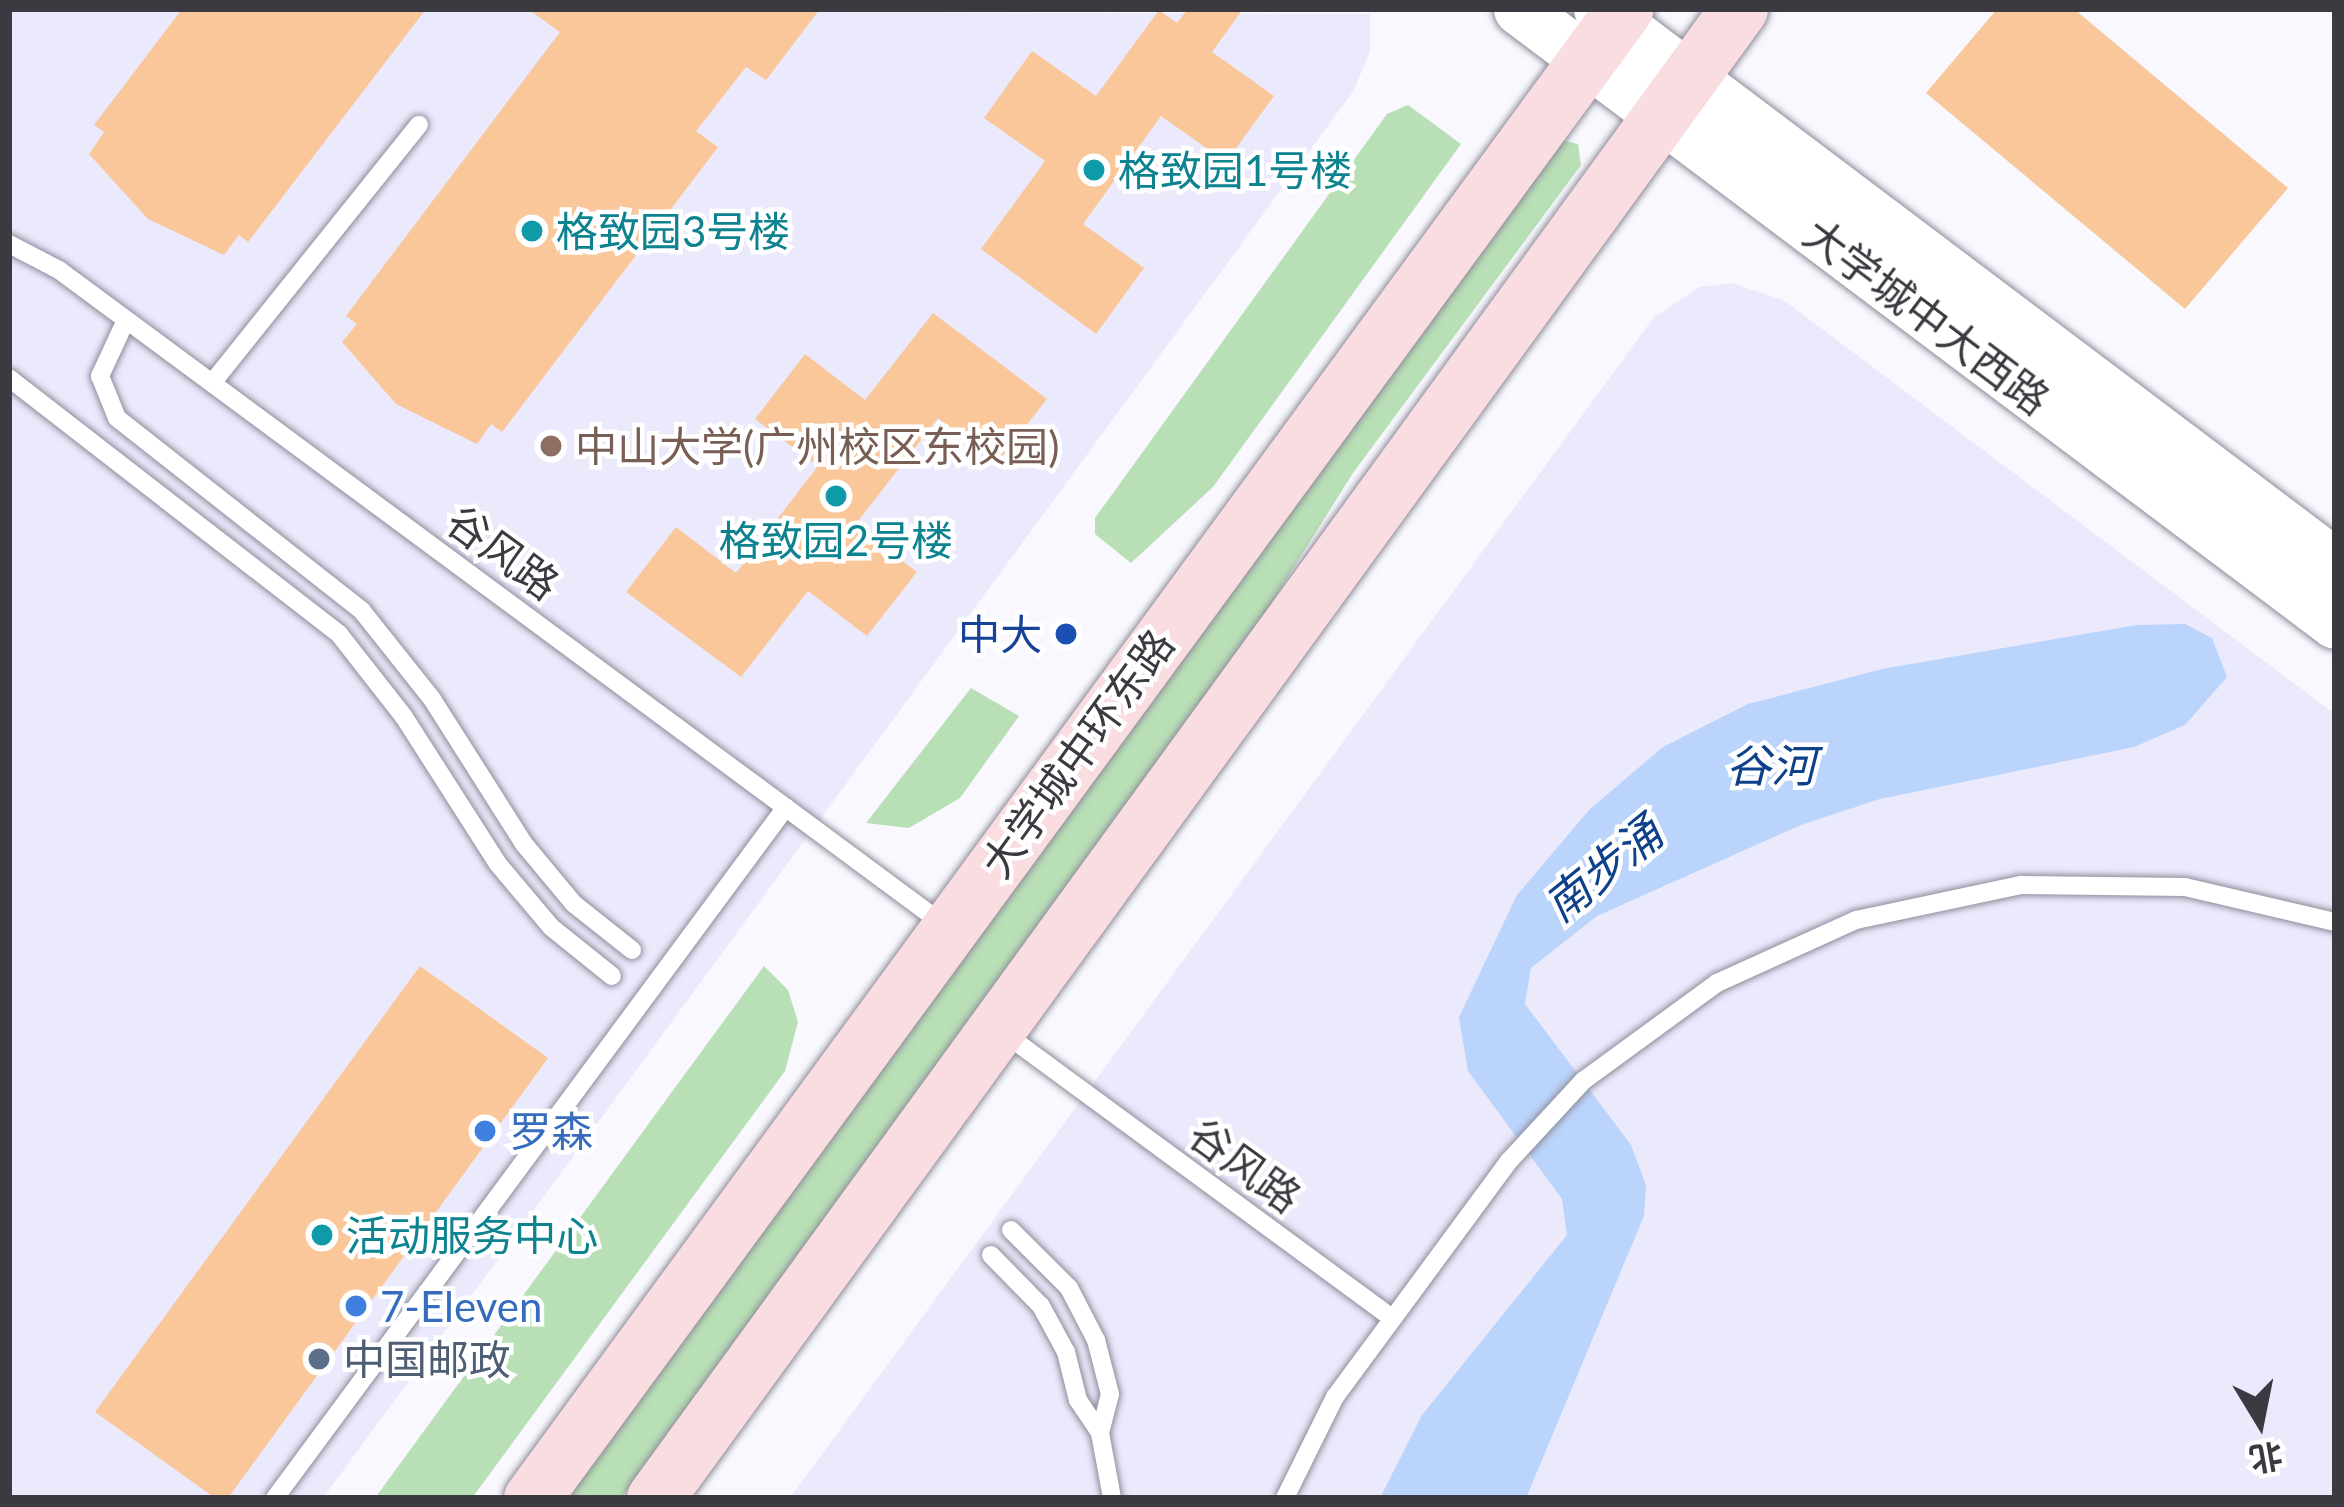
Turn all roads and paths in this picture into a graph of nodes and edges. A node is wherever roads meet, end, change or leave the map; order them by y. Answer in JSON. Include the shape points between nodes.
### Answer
{"nodes":[{"id":1,"x":1519,"y":9,"type":"edge"},
{"id":2,"x":1739,"y":9,"type":"edge"},
{"id":3,"x":1606,"y":25,"type":"edge"},
{"id":4,"x":1677,"y":97,"type":"junction"},
{"id":5,"x":419,"y":125,"type":"dead end"},
{"id":6,"x":9,"y":244,"type":"edge"},
{"id":7,"x":126,"y":320,"type":"junction"},
{"id":8,"x":9,"y":378,"type":"edge"},
{"id":9,"x":212,"y":383,"type":"junction"},
{"id":10,"x":2335,"y":564,"type":"edge"},
{"id":11,"x":2335,"y":623,"type":"edge"},
{"id":12,"x":786,"y":807,"type":"junction"},
{"id":13,"x":2335,"y":922,"type":"edge"},
{"id":14,"x":949,"y":928,"type":"junction"},
{"id":15,"x":632,"y":950,"type":"dead end"},
{"id":16,"x":612,"y":976,"type":"dead end"},
{"id":17,"x":998,"y":1029,"type":"junction"},
{"id":18,"x":1011,"y":1229,"type":"dead end"},
{"id":19,"x":991,"y":1255,"type":"dead end"},
{"id":20,"x":1392,"y":1318,"type":"junction"},
{"id":21,"x":1100,"y":1433,"type":"junction"},
{"id":22,"x":275,"y":1498,"type":"edge"},
{"id":23,"x":532,"y":1498,"type":"edge"},
{"id":24,"x":655,"y":1498,"type":"edge"},
{"id":25,"x":1112,"y":1498,"type":"edge"},
{"id":26,"x":1285,"y":1498,"type":"edge"}],
"edges":[{"from":1,"to":3,"type":"main road","name":"大学城中大西路"},
{"from":2,"to":4,"type":"main road"},
{"from":3,"to":4,"type":"main road","name":"大学城中大西路"},
{"from":3,"to":14,"type":"main road","name":"大学城中环东路"},
{"from":4,"to":10,"type":"main road","name":"大学城中大西路"},
{"from":4,"to":11,"type":"main road","name":"大学城中大西路"},
{"from":4,"to":17,"type":"main road"},
{"from":5,"to":9,"type":"lane"},
{"from":6,"to":7,"type":"lane","name":"谷风路"},
{"from":7,"to":9,"type":"lane","name":"谷风路"},
{"from":7,"to":15,"type":"lane","via":[[100,376],[116,418],[362,611],[432,699],[524,844],[574,904]]},
{"from":8,"to":16,"type":"lane","via":[[339,634],[404,717],[498,864],[551,927]]},
{"from":9,"to":12,"type":"lane","name":"谷风路"},
{"from":12,"to":14,"type":"lane","name":"谷风路"},
{"from":12,"to":22,"type":"lane"},
{"from":13,"to":20,"type":"lane","via":[[2239,896],[2105,880],[1947,896],[1856,920],[1718,982],[1582,1082],[1509,1161]]},
{"from":14,"to":23,"type":"main road","name":"大学城中环东路"},
{"from":17,"to":20,"type":"lane","name":"谷风路"},
{"from":17,"to":24,"type":"main road"},
{"from":18,"to":21,"type":"lane","via":[[1069,1288],[1096,1340],[1110,1394]]},
{"from":19,"to":21,"type":"lane","via":[[1041,1306],[1066,1352],[1078,1400]]},
{"from":20,"to":26,"type":"lane","via":[[1315,1427]]},
{"from":21,"to":25,"type":"lane"}]}
